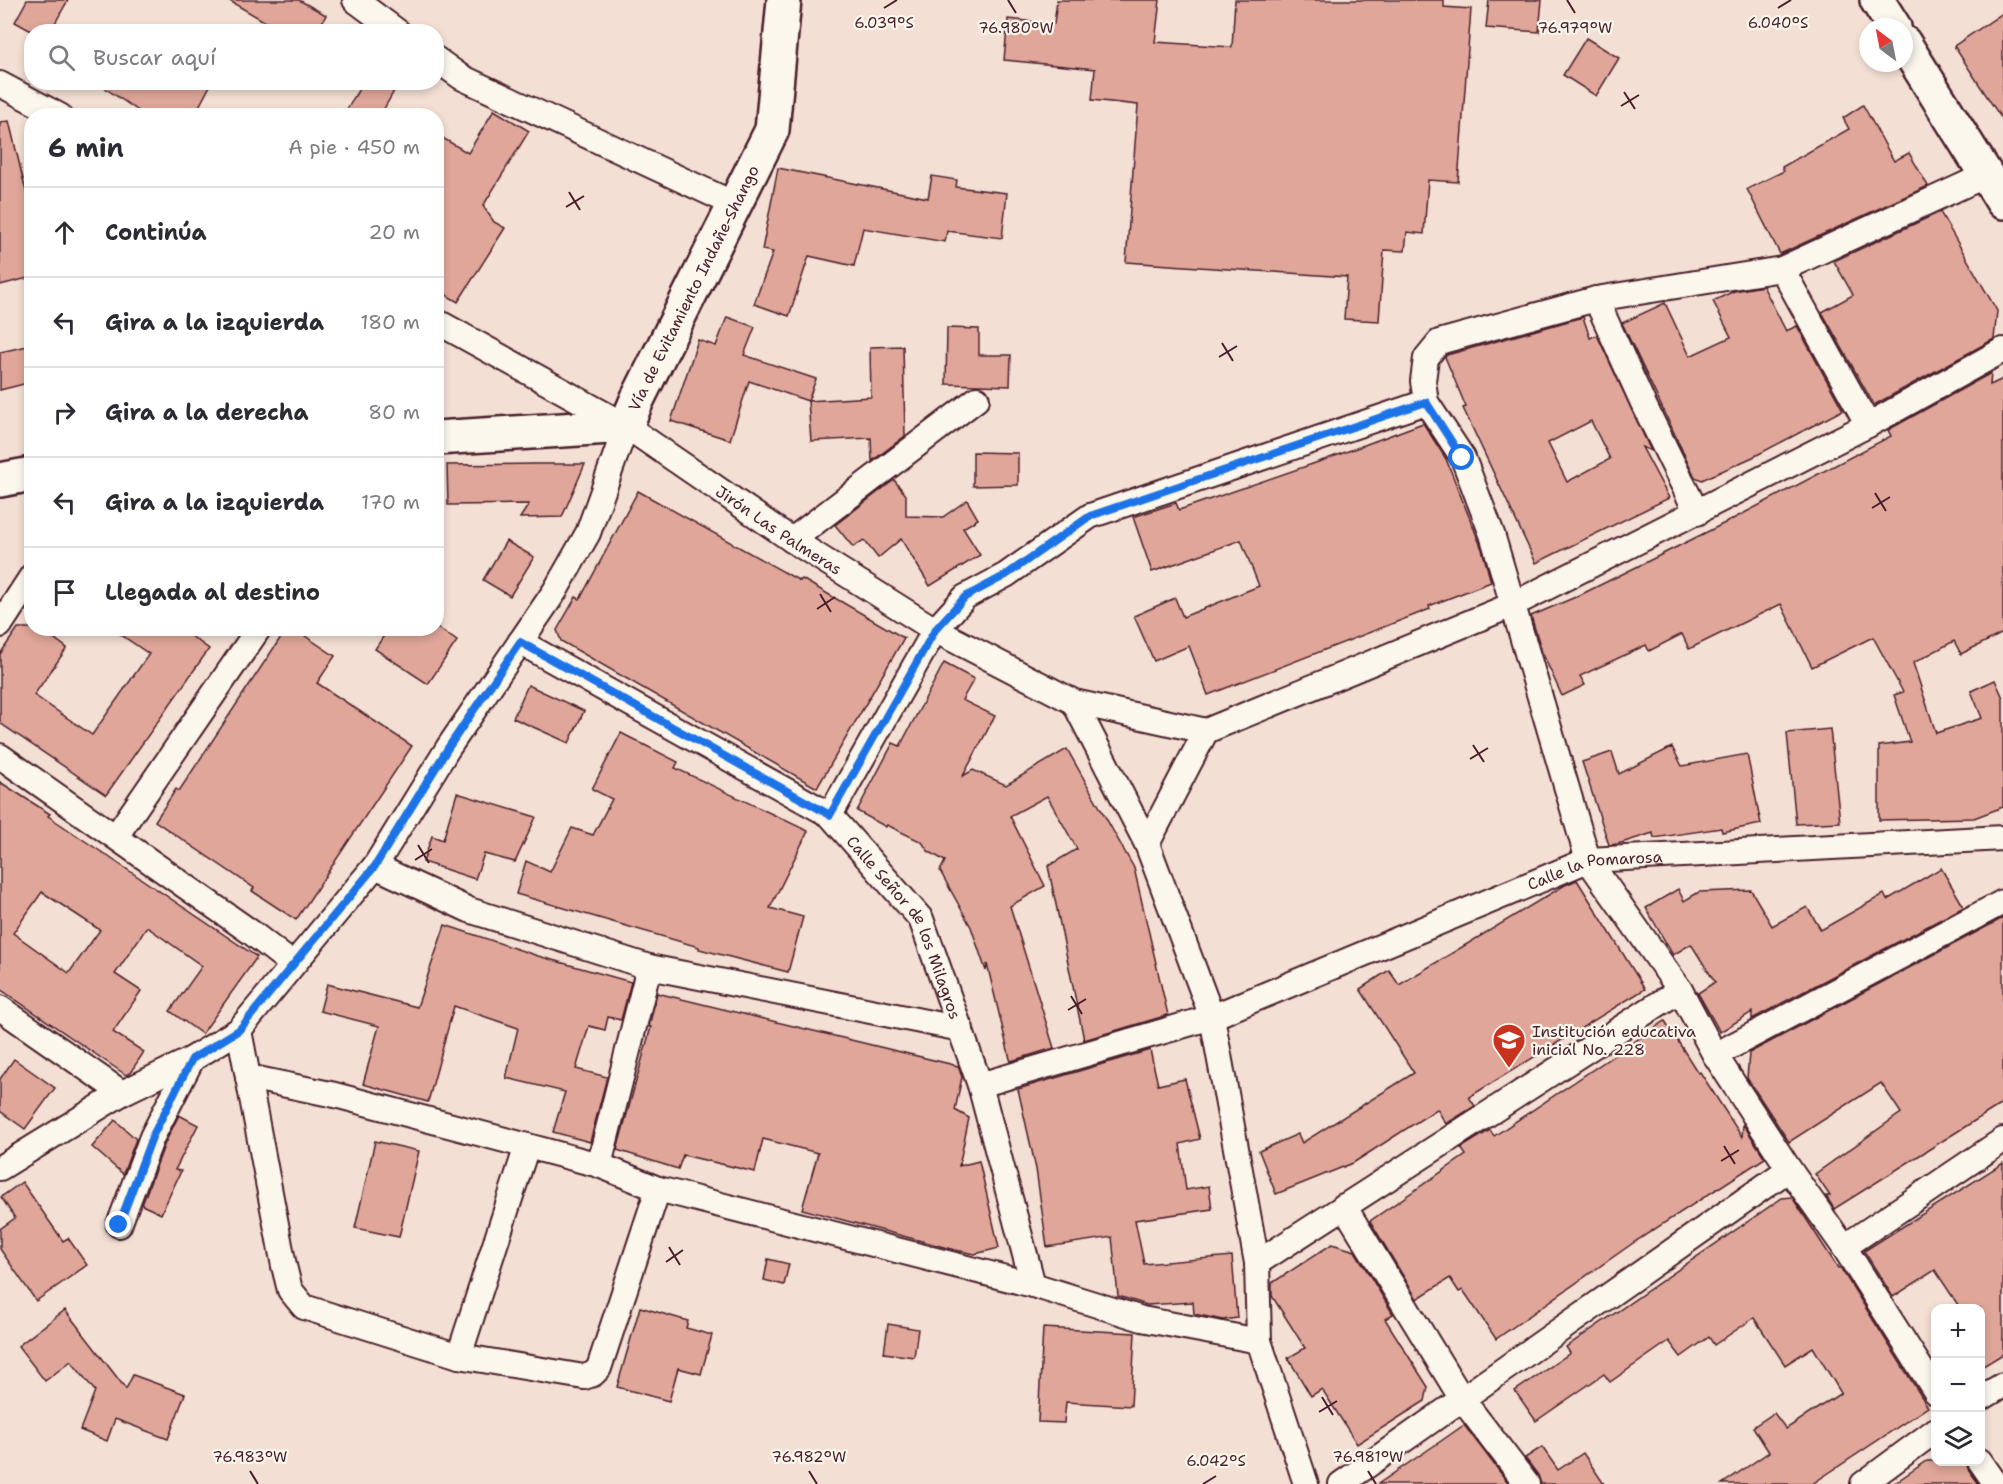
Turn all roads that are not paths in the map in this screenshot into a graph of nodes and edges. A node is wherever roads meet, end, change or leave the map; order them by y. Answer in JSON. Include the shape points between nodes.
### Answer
{"nodes":[{"id":1,"x":355,"y":0,"type":"edge"},
{"id":2,"x":784,"y":0,"type":"edge"},
{"id":3,"x":1877,"y":0,"type":"edge"},
{"id":4,"x":1888,"y":18,"type":"edge"},
{"id":5,"x":387,"y":24,"type":"edge"},
{"id":6,"x":1913,"y":58,"type":"edge"},
{"id":7,"x":444,"y":65,"type":"edge"},
{"id":8,"x":0,"y":84,"type":"edge"},
{"id":9,"x":44,"y":108,"type":"edge"},
{"id":10,"x":1994,"y":188,"type":"edge"},
{"id":11,"x":734,"y":204,"type":"junction"},
{"id":12,"x":1782,"y":269,"type":"junction"},
{"id":13,"x":1596,"y":299,"type":"junction"},
{"id":14,"x":444,"y":325,"type":"edge"},
{"id":15,"x":2003,"y":350,"type":"edge"},
{"id":16,"x":977,"y":399,"type":"dead end"},
{"id":17,"x":1426,"y":402,"type":"junction"},
{"id":18,"x":1868,"y":425,"type":"junction"},
{"id":19,"x":626,"y":426,"type":"junction"},
{"id":20,"x":444,"y":437,"type":"edge"},
{"id":21,"x":24,"y":476,"type":"edge"},
{"id":22,"x":0,"y":480,"type":"edge"},
{"id":23,"x":1697,"y":513,"type":"junction"},
{"id":24,"x":792,"y":540,"type":"junction"},
{"id":25,"x":24,"y":588,"type":"edge"},
{"id":26,"x":1512,"y":605,"type":"junction"},
{"id":27,"x":0,"y":625,"type":"edge"},
{"id":28,"x":935,"y":630,"type":"junction"},
{"id":29,"x":254,"y":636,"type":"edge"},
{"id":30,"x":520,"y":642,"type":"junction"},
{"id":31,"x":1074,"y":702,"type":"junction"},
{"id":32,"x":1206,"y":731,"type":"junction"},
{"id":33,"x":0,"y":756,"type":"edge"},
{"id":34,"x":830,"y":815,"type":"junction"},
{"id":35,"x":116,"y":836,"type":"junction"},
{"id":36,"x":2003,"y":838,"type":"edge"},
{"id":37,"x":1147,"y":844,"type":"junction"},
{"id":38,"x":1588,"y":860,"type":"junction"},
{"id":39,"x":375,"y":866,"type":"junction"},
{"id":40,"x":2003,"y":902,"type":"edge"},
{"id":41,"x":292,"y":964,"type":"junction"},
{"id":42,"x":649,"y":968,"type":"junction"},
{"id":43,"x":1680,"y":990,"type":"junction"},
{"id":44,"x":0,"y":1008,"type":"edge"},
{"id":45,"x":1212,"y":1017,"type":"junction"},
{"id":46,"x":961,"y":1029,"type":"junction"},
{"id":47,"x":239,"y":1030,"type":"junction"},
{"id":48,"x":1715,"y":1055,"type":"junction"},
{"id":49,"x":192,"y":1059,"type":"junction"},
{"id":50,"x":249,"y":1077,"type":"junction"},
{"id":51,"x":980,"y":1085,"type":"junction"},
{"id":52,"x":122,"y":1093,"type":"junction"},
{"id":53,"x":2003,"y":1140,"type":"edge"},
{"id":54,"x":526,"y":1146,"type":"junction"},
{"id":55,"x":599,"y":1165,"type":"junction"},
{"id":56,"x":0,"y":1168,"type":"edge"},
{"id":57,"x":1789,"y":1169,"type":"junction"},
{"id":58,"x":658,"y":1189,"type":"junction"},
{"id":59,"x":1344,"y":1206,"type":"junction"},
{"id":60,"x":119,"y":1225,"type":"dead end"},
{"id":61,"x":1844,"y":1247,"type":"junction"},
{"id":62,"x":1257,"y":1263,"type":"junction"},
{"id":63,"x":1033,"y":1285,"type":"junction"},
{"id":64,"x":1259,"y":1341,"type":"junction"},
{"id":65,"x":459,"y":1356,"type":"junction"},
{"id":66,"x":2003,"y":1384,"type":"edge"},
{"id":67,"x":1931,"y":1386,"type":"edge"},
{"id":68,"x":1985,"y":1397,"type":"edge"},
{"id":69,"x":1462,"y":1399,"type":"junction"},
{"id":70,"x":1931,"y":1434,"type":"edge"},
{"id":71,"x":1983,"y":1466,"type":"edge"},
{"id":72,"x":1306,"y":1484,"type":"edge"},
{"id":73,"x":1341,"y":1484,"type":"edge"},
{"id":74,"x":1527,"y":1484,"type":"edge"},
{"id":75,"x":1863,"y":1484,"type":"edge"},
{"id":76,"x":1996,"y":1484,"type":"edge"}],
"edges":[{"from":1,"to":5,"type":"street"},
{"from":2,"to":11,"type":"main road","name":"Vía de Evitamiento Indañe-Shango","via":[[772,130]]},
{"from":3,"to":4,"type":"main road"},
{"from":6,"to":10,"type":"main road"},
{"from":7,"to":11,"type":"street","via":[[461,77]]},
{"from":8,"to":9,"type":"street"},
{"from":10,"to":12,"type":"street"},
{"from":11,"to":19,"type":"main road","name":"Vía de Evitamiento Indañe-Shango"},
{"from":12,"to":13,"type":"street"},
{"from":12,"to":18,"type":"street"},
{"from":13,"to":17,"type":"street","via":[[1438,342],[1426,358]]},
{"from":13,"to":23,"type":"street"},
{"from":14,"to":19,"type":"street","name":"Jirón Las Palmeras"},
{"from":15,"to":18,"type":"street"},
{"from":16,"to":24,"type":"street"},
{"from":17,"to":26,"type":"street","via":[[1462,458],[1492,534]]},
{"from":17,"to":28,"type":"street","via":[[1090,516],[1006,575],[965,597]]},
{"from":18,"to":23,"type":"street"},
{"from":19,"to":20,"type":"main road","name":"Vía de Evitamiento Indañe-Shango"},
{"from":19,"to":24,"type":"street","name":"Jirón Las Palmeras"},
{"from":19,"to":30,"type":"street","via":[[588,533]]},
{"from":21,"to":22,"type":"main road"},
{"from":23,"to":26,"type":"street"},
{"from":24,"to":28,"type":"street","name":"Jirón Las Palmeras"},
{"from":25,"to":27,"type":"street"},
{"from":26,"to":32,"type":"street"},
{"from":26,"to":38,"type":"street"},
{"from":28,"to":31,"type":"street","name":"Jirón Las Palmeras"},
{"from":28,"to":34,"type":"street"},
{"from":29,"to":35,"type":"street"},
{"from":30,"to":34,"type":"street","name":"Calle Señor de los Milagros"},
{"from":30,"to":39,"type":"street"},
{"from":31,"to":32,"type":"street","name":"Jirón Las Palmeras"},
{"from":31,"to":37,"type":"street"},
{"from":32,"to":37,"type":"street"},
{"from":33,"to":35,"type":"street"},
{"from":34,"to":46,"type":"street","name":"Calle Señor de los Milagros","via":[[921,919]]},
{"from":35,"to":41,"type":"street"},
{"from":36,"to":38,"type":"street","name":"Calle la Pomarosa"},
{"from":37,"to":45,"type":"street"},
{"from":38,"to":43,"type":"street"},
{"from":38,"to":45,"type":"street","name":"Calle la Pomarosa"},
{"from":39,"to":41,"type":"street"},
{"from":39,"to":42,"type":"street","via":[[469,910]]},
{"from":40,"to":48,"type":"street"},
{"from":41,"to":47,"type":"street"},
{"from":42,"to":46,"type":"street"},
{"from":42,"to":55,"type":"street"},
{"from":43,"to":48,"type":"street"},
{"from":43,"to":59,"type":"street"},
{"from":44,"to":52,"type":"street"},
{"from":45,"to":51,"type":"street","name":"Calle la Pomarosa"},
{"from":45,"to":62,"type":"street"},
{"from":46,"to":51,"type":"street","name":"Calle Señor de los Milagros"},
{"from":47,"to":49,"type":"street"},
{"from":47,"to":50,"type":"street"},
{"from":48,"to":57,"type":"street"},
{"from":49,"to":52,"type":"street"},
{"from":49,"to":60,"type":"street","via":[[152,1137]]},
{"from":50,"to":54,"type":"street","via":[[335,1095]]},
{"from":50,"to":65,"type":"street","via":[[290,1290],[304,1307]]},
{"from":51,"to":63,"type":"street","name":"Calle Señor de los Milagros"},
{"from":52,"to":56,"type":"street"},
{"from":53,"to":61,"type":"street"},
{"from":54,"to":55,"type":"street"},
{"from":54,"to":65,"type":"street"},
{"from":55,"to":58,"type":"street"},
{"from":57,"to":61,"type":"street"},
{"from":57,"to":69,"type":"street"},
{"from":58,"to":63,"type":"street"},
{"from":58,"to":65,"type":"street","via":[[599,1368],[593,1374],[584,1377]]},
{"from":59,"to":62,"type":"street"},
{"from":59,"to":69,"type":"street"},
{"from":61,"to":67,"type":"street"},
{"from":62,"to":64,"type":"street"},
{"from":63,"to":64,"type":"street","via":[[1142,1319]]},
{"from":64,"to":72,"type":"street"},
{"from":66,"to":68,"type":"street"},
{"from":69,"to":73,"type":"street"},
{"from":69,"to":74,"type":"street"},
{"from":70,"to":75,"type":"street"},
{"from":71,"to":76,"type":"street"}]}
